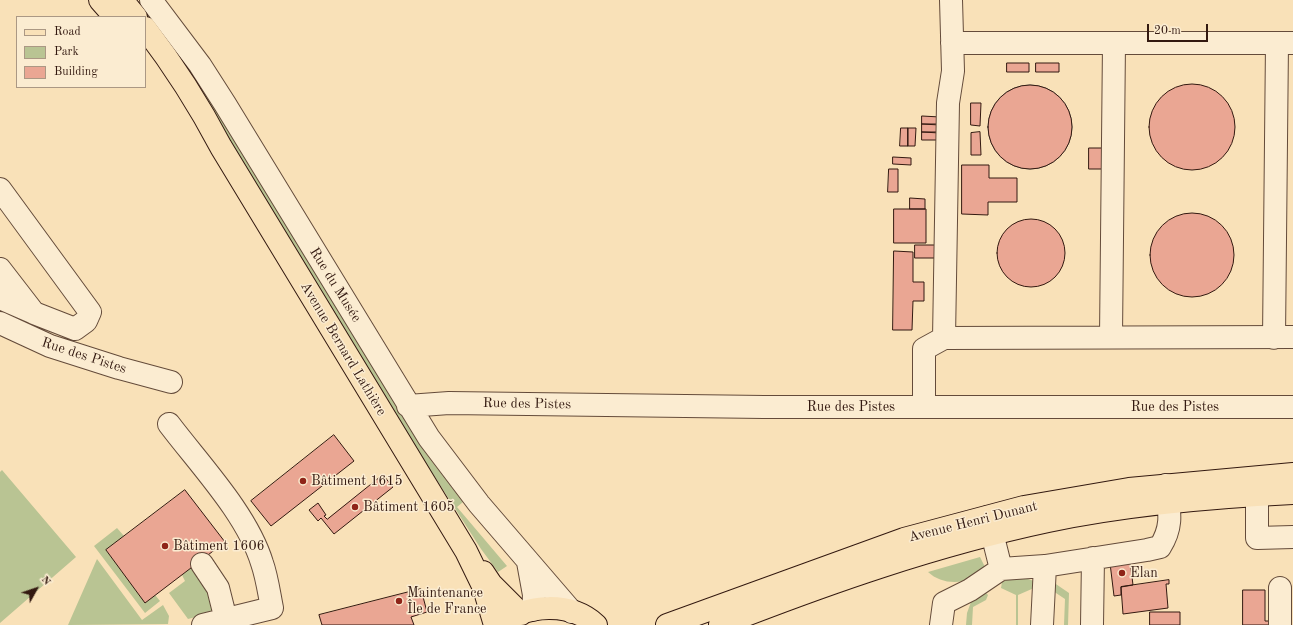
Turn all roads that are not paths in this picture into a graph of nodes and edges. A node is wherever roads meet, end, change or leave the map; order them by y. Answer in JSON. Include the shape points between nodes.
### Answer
{"nodes":[{"id":1,"x":100,"y":0,"type":"edge"},
{"id":2,"x":122,"y":0,"type":"edge"},
{"id":3,"x":151,"y":0,"type":"edge"},
{"id":4,"x":952,"y":0,"type":"edge"},
{"id":5,"x":114,"y":16,"type":"edge"},
{"id":6,"x":135,"y":16,"type":"edge"},
{"id":7,"x":146,"y":29,"type":"edge"},
{"id":8,"x":952,"y":43,"type":"junction"},
{"id":9,"x":1114,"y":43,"type":"junction"},
{"id":10,"x":1285,"y":43,"type":"edge"},
{"id":11,"x":146,"y":52,"type":"edge"},
{"id":12,"x":221,"y":147,"type":"junction"},
{"id":13,"x":0,"y":189,"type":"edge"},
{"id":14,"x":0,"y":268,"type":"edge"},
{"id":15,"x":0,"y":298,"type":"edge"},
{"id":16,"x":34,"y":313,"type":"junction"},
{"id":17,"x":0,"y":324,"type":"edge"},
{"id":18,"x":1111,"y":336,"type":"junction"},
{"id":19,"x":944,"y":338,"type":"junction"},
{"id":20,"x":1283,"y":338,"type":"edge"},
{"id":21,"x":171,"y":382,"type":"dead end"},
{"id":22,"x":408,"y":406,"type":"junction"},
{"id":23,"x":924,"y":407,"type":"junction"},
{"id":24,"x":1293,"y":407,"type":"edge"},
{"id":25,"x":169,"y":424,"type":"dead end"},
{"id":26,"x":1293,"y":474,"type":"edge"},
{"id":27,"x":1293,"y":493,"type":"edge"},
{"id":28,"x":1167,"y":494,"type":"junction"},
{"id":29,"x":1257,"y":495,"type":"junction"},
{"id":30,"x":990,"y":526,"type":"junction"},
{"id":31,"x":1293,"y":537,"type":"edge"},
{"id":32,"x":466,"y":551,"type":"junction"},
{"id":33,"x":1093,"y":558,"type":"junction"},
{"id":34,"x":528,"y":562,"type":"junction"},
{"id":35,"x":202,"y":564,"type":"dead end"},
{"id":36,"x":1045,"y":566,"type":"junction"},
{"id":37,"x":1001,"y":569,"type":"junction"},
{"id":38,"x":1280,"y":588,"type":"dead end"},
{"id":39,"x":527,"y":612,"type":"junction"},
{"id":40,"x":572,"y":612,"type":"junction"},
{"id":41,"x":226,"y":620,"type":"junction"},
{"id":42,"x":203,"y":625,"type":"edge"},
{"id":43,"x":496,"y":625,"type":"edge"},
{"id":44,"x":502,"y":625,"type":"edge"},
{"id":45,"x":596,"y":625,"type":"edge"},
{"id":46,"x":666,"y":625,"type":"edge"},
{"id":47,"x":720,"y":625,"type":"edge"},
{"id":48,"x":941,"y":625,"type":"edge"},
{"id":49,"x":1042,"y":625,"type":"edge"},
{"id":50,"x":1092,"y":625,"type":"edge"},
{"id":51,"x":1280,"y":625,"type":"edge"}],
"edges":[{"from":1,"to":5,"type":"main road"},
{"from":2,"to":6,"type":"main road"},
{"from":3,"to":22,"type":"street","name":"Rue du Musée","via":[[200,65],[225,104]]},
{"from":4,"to":8,"type":"street"},
{"from":7,"to":12,"type":"main road","name":"Avenue Bernard Lathière","via":[[195,99]]},
{"from":8,"to":9,"type":"street"},
{"from":8,"to":19,"type":"street","via":[[953,71],[948,103]]},
{"from":9,"to":10,"type":"street"},
{"from":9,"to":18,"type":"street"},
{"from":10,"to":20,"type":"street"},
{"from":11,"to":12,"type":"main road","name":"Avenue Bernard Lathière"},
{"from":12,"to":32,"type":"main road","name":"Avenue Bernard Lathière"},
{"from":13,"to":16,"type":"street","via":[[90,312],[86,322],[75,328]]},
{"from":14,"to":16,"type":"street"},
{"from":15,"to":16,"type":"street"},
{"from":17,"to":21,"type":"street","name":"Rue des Pistes","via":[[50,346]]},
{"from":18,"to":19,"type":"street"},
{"from":18,"to":20,"type":"street"},
{"from":19,"to":23,"type":"street","via":[[924,349]]},
{"from":22,"to":23,"type":"street","name":"Rue des Pistes","via":[[449,403]]},
{"from":22,"to":34,"type":"street","name":"Rue du Musée","via":[[448,466]]},
{"from":23,"to":24,"type":"street","name":"Rue des Pistes"},
{"from":25,"to":41,"type":"street","via":[[238,514],[263,564],[272,608]]},
{"from":26,"to":28,"type":"main road","name":"Avenue Henri Dunant"},
{"from":27,"to":29,"type":"main road","name":"Avenue Henri Dunant"},
{"from":28,"to":29,"type":"main road","name":"Avenue Henri Dunant"},
{"from":28,"to":30,"type":"main road","name":"Avenue Henri Dunant","via":[[1049,521]]},
{"from":28,"to":33,"type":"street","via":[[1171,522],[1160,547]]},
{"from":29,"to":31,"type":"street","via":[[1257,538]]},
{"from":30,"to":37,"type":"street"},
{"from":30,"to":46,"type":"main road","name":"Avenue Henri Dunant","via":[[904,539]]},
{"from":30,"to":47,"type":"main road","name":"Avenue Henri Dunant","via":[[956,543],[857,574]]},
{"from":32,"to":39,"type":"main road","name":"Avenue Bernard Lathière","via":[[491,584]]},
{"from":32,"to":43,"type":"main road","name":"Avenue Bernard Lathière","via":[[484,588]]},
{"from":33,"to":36,"type":"street"},
{"from":33,"to":50,"type":"street"},
{"from":34,"to":39,"type":"street","via":[[534,595]]},
{"from":34,"to":40,"type":"street","name":"Rue du Musée"},
{"from":35,"to":41,"type":"street","via":[[218,588]]},
{"from":36,"to":37,"type":"street"},
{"from":36,"to":49,"type":"street"},
{"from":37,"to":48,"type":"street","via":[[970,590],[944,603]]},
{"from":38,"to":51,"type":"street"},
{"from":39,"to":40,"type":"main road","via":[[549,608]]},
{"from":39,"to":44,"type":"main road"},
{"from":40,"to":45,"type":"main road"},
{"from":41,"to":42,"type":"street"}]}
